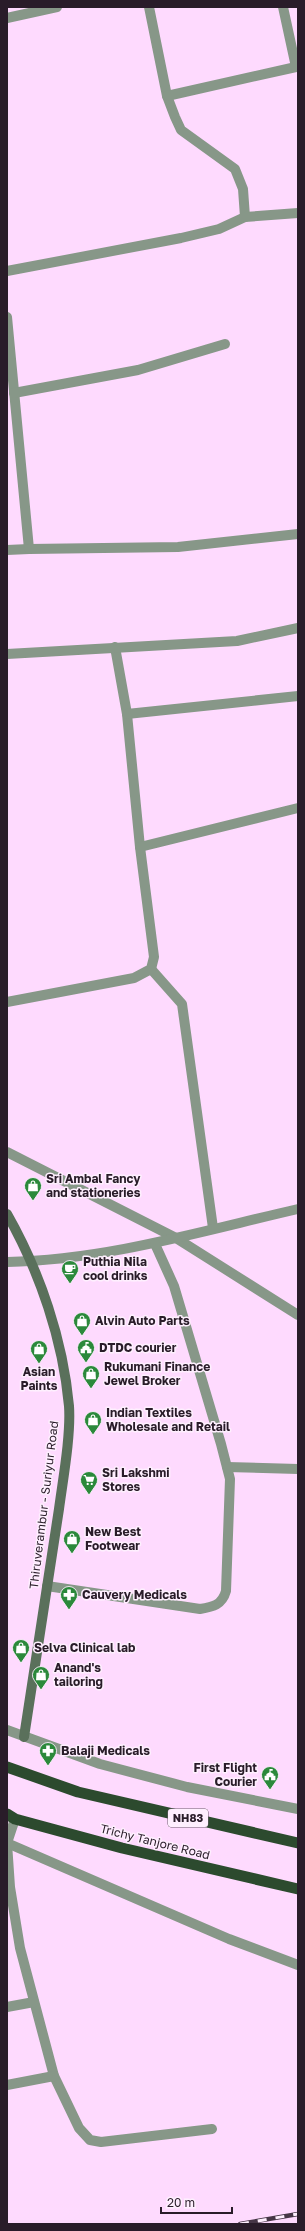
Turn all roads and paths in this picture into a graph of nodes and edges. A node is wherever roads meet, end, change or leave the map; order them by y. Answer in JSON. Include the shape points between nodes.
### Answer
{"nodes":[{"id":1,"x":57,"y":7,"type":"edge"},
{"id":2,"x":149,"y":7,"type":"edge"},
{"id":3,"x":283,"y":7,"type":"edge"},
{"id":4,"x":7,"y":18,"type":"edge"},
{"id":5,"x":297,"y":67,"type":"edge"},
{"id":6,"x":166,"y":96,"type":"junction"},
{"id":7,"x":298,"y":213,"type":"edge"},
{"id":8,"x":245,"y":217,"type":"junction"},
{"id":9,"x":7,"y":271,"type":"edge"},
{"id":10,"x":7,"y":317,"type":"edge"},
{"id":11,"x":224,"y":344,"type":"dead end"},
{"id":12,"x":14,"y":393,"type":"junction"},
{"id":13,"x":298,"y":534,"type":"edge"},
{"id":14,"x":29,"y":549,"type":"junction"},
{"id":15,"x":7,"y":550,"type":"edge"},
{"id":16,"x":298,"y":628,"type":"edge"},
{"id":17,"x":115,"y":648,"type":"junction"},
{"id":18,"x":7,"y":654,"type":"edge"},
{"id":19,"x":298,"y":696,"type":"edge"},
{"id":20,"x":127,"y":714,"type":"junction"},
{"id":21,"x":298,"y":808,"type":"edge"},
{"id":22,"x":140,"y":847,"type":"junction"},
{"id":23,"x":151,"y":969,"type":"junction"},
{"id":24,"x":7,"y":1002,"type":"edge"},
{"id":25,"x":7,"y":1152,"type":"edge"},
{"id":26,"x":298,"y":1209,"type":"edge"},
{"id":27,"x":7,"y":1214,"type":"edge"},
{"id":28,"x":213,"y":1228,"type":"junction"},
{"id":29,"x":176,"y":1238,"type":"junction"},
{"id":30,"x":155,"y":1244,"type":"junction"},
{"id":31,"x":31,"y":1261,"type":"junction"},
{"id":32,"x":7,"y":1262,"type":"edge"},
{"id":33,"x":298,"y":1315,"type":"edge"},
{"id":34,"x":226,"y":1467,"type":"junction"},
{"id":35,"x":298,"y":1469,"type":"edge"},
{"id":36,"x":47,"y":1586,"type":"junction"},
{"id":37,"x":7,"y":1730,"type":"edge"},
{"id":38,"x":24,"y":1737,"type":"junction"},
{"id":39,"x":7,"y":1767,"type":"edge"},
{"id":40,"x":298,"y":1809,"type":"edge"},
{"id":41,"x":11,"y":1816,"type":"edge"},
{"id":42,"x":7,"y":1843,"type":"edge"},
{"id":43,"x":298,"y":1843,"type":"edge"},
{"id":44,"x":298,"y":1889,"type":"edge"},
{"id":45,"x":298,"y":1966,"type":"edge"},
{"id":46,"x":34,"y":2002,"type":"junction"},
{"id":47,"x":7,"y":2007,"type":"edge"},
{"id":48,"x":54,"y":2076,"type":"junction"},
{"id":49,"x":7,"y":2085,"type":"edge"},
{"id":50,"x":212,"y":2129,"type":"dead end"}],
"edges":[{"from":1,"to":4,"type":"street"},
{"from":2,"to":6,"type":"street"},
{"from":3,"to":5,"type":"street"},
{"from":5,"to":6,"type":"street"},
{"from":6,"to":8,"type":"street","via":[[181,130],[235,169],[243,189]]},
{"from":7,"to":8,"type":"street"},
{"from":8,"to":9,"type":"street","via":[[219,229],[181,238]]},
{"from":10,"to":12,"type":"street"},
{"from":11,"to":12,"type":"street","via":[[138,370]]},
{"from":12,"to":14,"type":"street"},
{"from":13,"to":14,"type":"street","via":[[178,547]]},
{"from":14,"to":15,"type":"street"},
{"from":16,"to":17,"type":"street","via":[[237,641]]},
{"from":17,"to":18,"type":"street"},
{"from":17,"to":20,"type":"street"},
{"from":19,"to":20,"type":"street"},
{"from":20,"to":22,"type":"street"},
{"from":21,"to":22,"type":"street"},
{"from":22,"to":23,"type":"street","via":[[154,957]]},
{"from":23,"to":24,"type":"street","via":[[134,978]]},
{"from":23,"to":28,"type":"street","via":[[182,1004]]},
{"from":25,"to":29,"type":"street"},
{"from":26,"to":28,"type":"street"},
{"from":27,"to":31,"type":"main road","name":"Thiruverambur - Suriyur Road"},
{"from":28,"to":29,"type":"street"},
{"from":29,"to":30,"type":"street"},
{"from":29,"to":33,"type":"street"},
{"from":30,"to":31,"type":"street"},
{"from":30,"to":34,"type":"street","via":[[174,1286]]},
{"from":31,"to":32,"type":"street"},
{"from":31,"to":36,"type":"main road","name":"Thiruverambur - Suriyur Road","via":[[49,1311],[61,1357],[69,1407],[65,1460]]},
{"from":34,"to":35,"type":"street"},
{"from":34,"to":36,"type":"street","via":[[230,1479],[226,1591],[220,1603],[200,1609]]},
{"from":36,"to":38,"type":"main road","name":"Thiruverambur - Suriyur Road"},
{"from":37,"to":38,"type":"street"},
{"from":38,"to":40,"type":"street","via":[[100,1764],[187,1787]]},
{"from":39,"to":43,"type":"highway","number":"NH83","via":[[78,1792]]},
{"from":41,"to":42,"type":"street"},
{"from":41,"to":44,"type":"highway","name":"Trichy Tanjore Road","via":[[122,1848]]},
{"from":42,"to":45,"type":"street"},
{"from":42,"to":46,"type":"street","via":[[11,1894],[20,1948]]},
{"from":46,"to":47,"type":"street"},
{"from":46,"to":48,"type":"street"},
{"from":48,"to":49,"type":"street"},
{"from":48,"to":50,"type":"street","via":[[79,2128],[90,2140],[101,2142]]}]}
